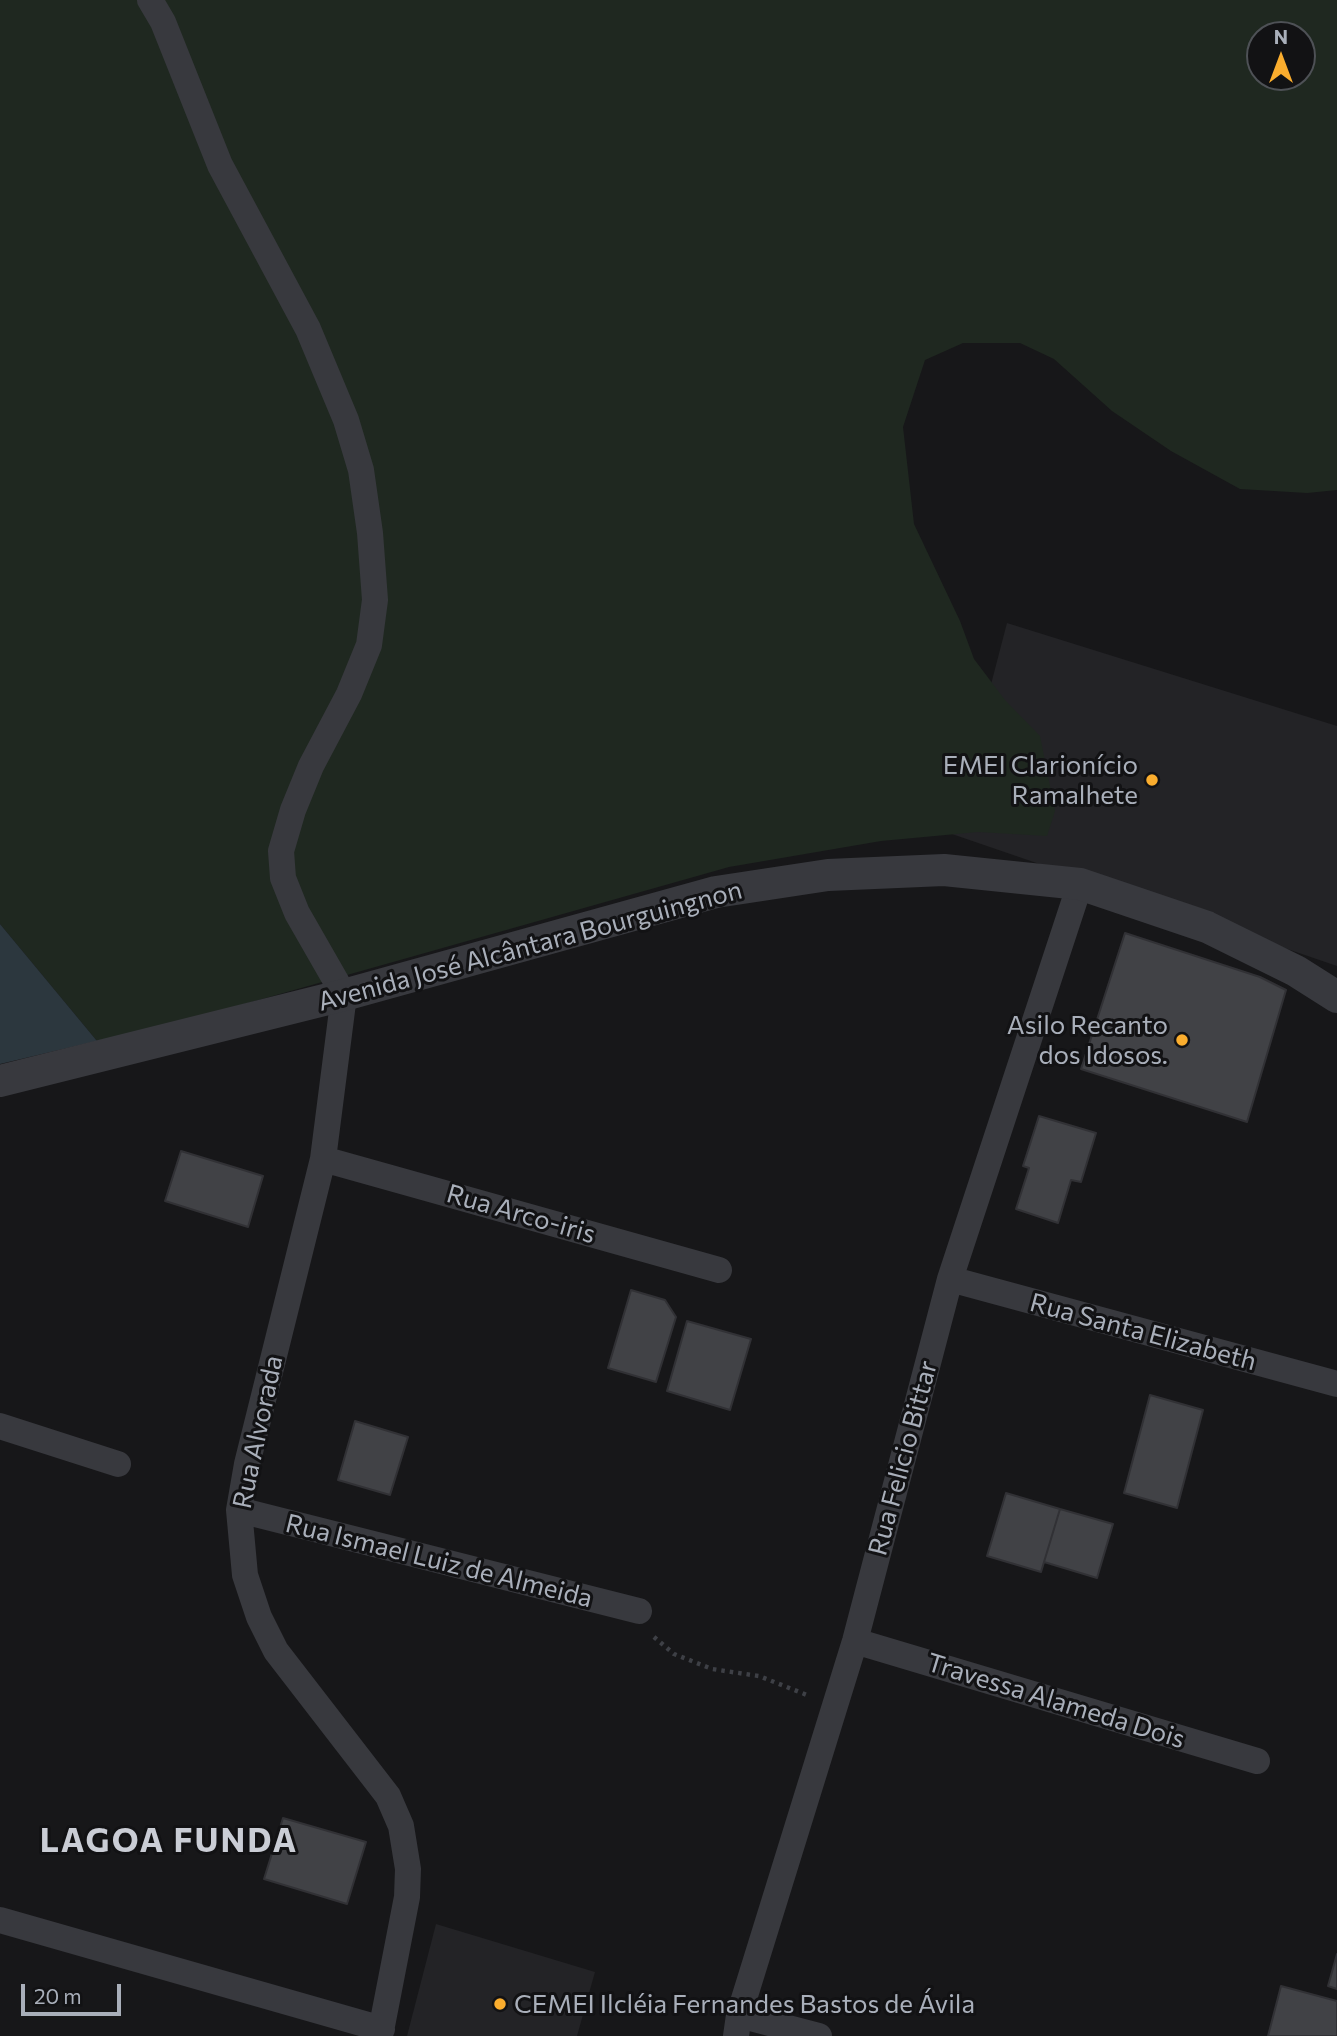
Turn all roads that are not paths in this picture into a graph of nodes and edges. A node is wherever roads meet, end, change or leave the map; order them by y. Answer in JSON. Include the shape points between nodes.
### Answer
{"nodes":[{"id":1,"x":150,"y":0,"type":"edge"},
{"id":2,"x":1080,"y":884,"type":"junction"},
{"id":3,"x":344,"y":995,"type":"junction"},
{"id":4,"x":1337,"y":997,"type":"edge"},
{"id":5,"x":0,"y":1080,"type":"edge"},
{"id":6,"x":323,"y":1159,"type":"junction"},
{"id":7,"x":719,"y":1270,"type":"dead end"},
{"id":8,"x":950,"y":1279,"type":"junction"},
{"id":9,"x":1337,"y":1384,"type":"edge"},
{"id":10,"x":0,"y":1426,"type":"edge"},
{"id":11,"x":118,"y":1464,"type":"dead end"},
{"id":12,"x":239,"y":1510,"type":"junction"},
{"id":13,"x":639,"y":1611,"type":"road end"},
{"id":14,"x":855,"y":1642,"type":"junction"},
{"id":15,"x":1257,"y":1761,"type":"dead end"},
{"id":16,"x":0,"y":1920,"type":"edge"},
{"id":17,"x":737,"y":2026,"type":"edge"},
{"id":18,"x":381,"y":2032,"type":"edge"},
{"id":19,"x":819,"y":2036,"type":"edge"}],
"edges":[{"from":1,"to":3,"type":"street","via":[[220,165],[308,329],[346,420],[361,470],[375,600],[369,645],[311,766],[281,851],[284,878],[298,913]]},
{"from":2,"to":3,"type":"street","name":"Avenida José Alcântara Bourguingnon","via":[[944,870],[828,875],[716,892]]},
{"from":2,"to":4,"type":"street","name":"Avenida José Alcântara Bourguingnon","via":[[1207,927]]},
{"from":2,"to":8,"type":"street","name":"Rua Felicio Bittar"},
{"from":3,"to":5,"type":"street","name":"Avenida José Alcântara Bourguingnon"},
{"from":3,"to":6,"type":"street","name":"Rua Alvorada"},
{"from":6,"to":7,"type":"street","name":"Rua Arco-iris"},
{"from":6,"to":12,"type":"street","name":"Rua Alvorada"},
{"from":8,"to":9,"type":"street","name":"Rua Santa Elizabeth"},
{"from":8,"to":14,"type":"street","name":"Rua Felicio Bittar"},
{"from":10,"to":11,"type":"street"},
{"from":12,"to":13,"type":"street","name":"Rua Ismael Luiz de Almeida"},
{"from":12,"to":18,"type":"street","name":"Rua Alvorada","via":[[248,1586],[276,1651],[388,1796],[401,1826],[407,1897]]},
{"from":14,"to":15,"type":"street","name":"Travessa Alameda Dois"},
{"from":14,"to":17,"type":"street","name":"Rua Felicio Bittar"},
{"from":16,"to":18,"type":"street"},
{"from":17,"to":19,"type":"street"}]}
